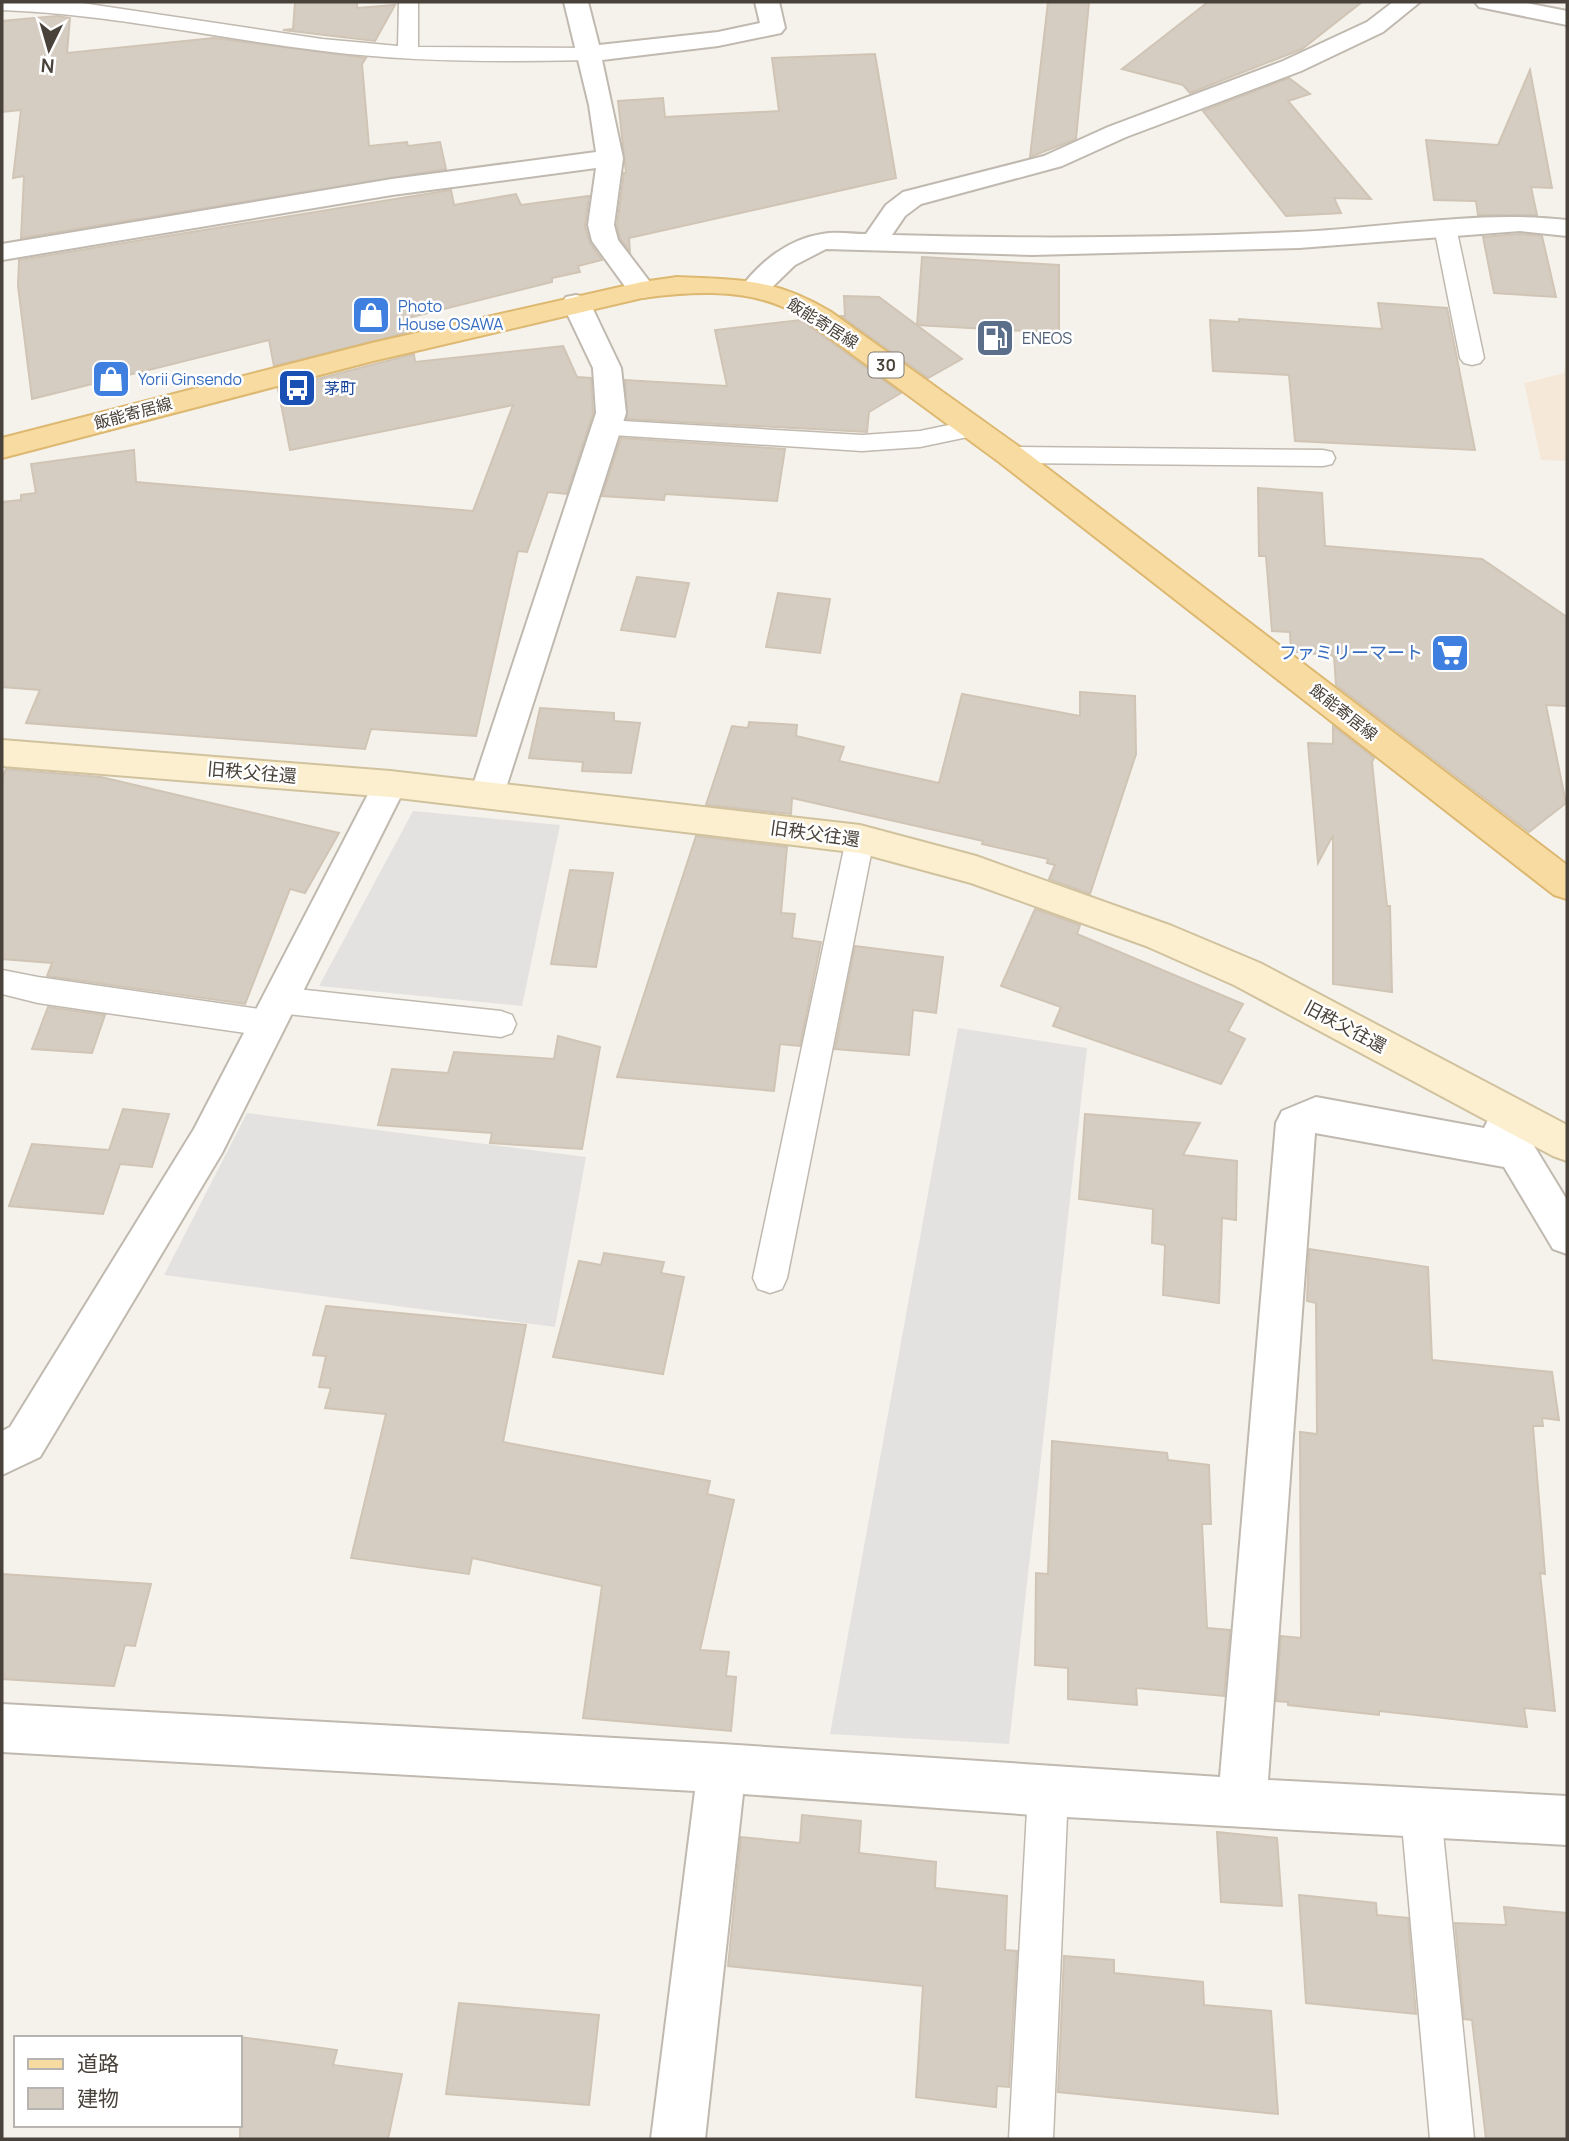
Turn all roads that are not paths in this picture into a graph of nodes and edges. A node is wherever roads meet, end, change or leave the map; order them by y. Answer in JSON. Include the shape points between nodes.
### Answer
{"nodes":[{"id":1,"x":409,"y":2,"type":"edge"},
{"id":2,"x":576,"y":2,"type":"edge"},
{"id":3,"x":766,"y":2,"type":"edge"},
{"id":4,"x":1408,"y":2,"type":"edge"},
{"id":5,"x":1487,"y":2,"type":"edge"},
{"id":6,"x":2,"y":4,"type":"edge"},
{"id":7,"x":1567,"y":18,"type":"edge"},
{"id":8,"x":408,"y":54,"type":"junction"},
{"id":9,"x":587,"y":54,"type":"junction"},
{"id":10,"x":610,"y":158,"type":"junction"},
{"id":11,"x":1445,"y":227,"type":"junction"},
{"id":12,"x":1567,"y":228,"type":"edge"},
{"id":13,"x":875,"y":241,"type":"junction"},
{"id":14,"x":2,"y":251,"type":"edge"},
{"id":15,"x":754,"y":289,"type":"junction"},
{"id":16,"x":642,"y":290,"type":"junction"},
{"id":17,"x":576,"y":303,"type":"junction"},
{"id":18,"x":1472,"y":358,"type":"dead end"},
{"id":19,"x":606,"y":428,"type":"junction"},
{"id":20,"x":973,"y":428,"type":"junction"},
{"id":21,"x":2,"y":448,"type":"edge"},
{"id":22,"x":1010,"y":455,"type":"junction"},
{"id":23,"x":1323,"y":458,"type":"dead end"},
{"id":24,"x":2,"y":753,"type":"edge"},
{"id":25,"x":390,"y":784,"type":"junction"},
{"id":26,"x":487,"y":794,"type":"junction"},
{"id":27,"x":860,"y":839,"type":"junction"},
{"id":28,"x":1567,"y":885,"type":"edge"},
{"id":29,"x":2,"y":982,"type":"edge"},
{"id":30,"x":272,"y":1012,"type":"junction"},
{"id":31,"x":501,"y":1024,"type":"dead end"},
{"id":32,"x":1482,"y":1099,"type":"junction"},
{"id":33,"x":1567,"y":1144,"type":"edge"},
{"id":34,"x":1518,"y":1152,"type":"junction"},
{"id":35,"x":1567,"y":1236,"type":"edge"},
{"id":36,"x":770,"y":1278,"type":"dead end"},
{"id":37,"x":2,"y":1454,"type":"edge"},
{"id":38,"x":2,"y":1728,"type":"edge"},
{"id":39,"x":722,"y":1768,"type":"junction"},
{"id":40,"x":1048,"y":1792,"type":"junction"},
{"id":41,"x":1242,"y":1803,"type":"junction"},
{"id":42,"x":1421,"y":1814,"type":"junction"},
{"id":43,"x":1567,"y":1821,"type":"edge"},
{"id":44,"x":678,"y":2139,"type":"edge"},
{"id":45,"x":1031,"y":2139,"type":"edge"},
{"id":46,"x":1452,"y":2139,"type":"edge"}],
"edges":[{"from":1,"to":8,"type":"lane"},
{"from":2,"to":9,"type":"street"},
{"from":3,"to":9,"type":"street","via":[[773,28]]},
{"from":4,"to":13,"type":"street","via":[[1375,27],[1292,66],[1053,161],[912,198],[895,211]]},
{"from":5,"to":7,"type":"street"},
{"from":6,"to":8,"type":"lane"},
{"from":8,"to":9,"type":"lane"},
{"from":9,"to":10,"type":"street"},
{"from":10,"to":14,"type":"street","via":[[392,187]]},
{"from":10,"to":16,"type":"street","via":[[601,225],[604,241]]},
{"from":11,"to":12,"type":"street","via":[[1520,223]]},
{"from":11,"to":13,"type":"street","via":[[1286,241],[1032,247]]},
{"from":11,"to":18,"type":"lane"},
{"from":13,"to":15,"type":"street","via":[[824,241],[801,248],[772,268]]},
{"from":15,"to":16,"type":"main road","name":"飯能寄居線","number":"30","via":[[677,285]]},
{"from":15,"to":20,"type":"main road","name":"飯能寄居線","number":"30","via":[[793,301],[821,318]]},
{"from":16,"to":17,"type":"main road","name":"飯能寄居線","number":"30"},
{"from":17,"to":19,"type":"street","via":[[607,368],[611,413]]},
{"from":17,"to":21,"type":"main road","name":"飯能寄居線","number":"30"},
{"from":19,"to":20,"type":"lane","via":[[862,443],[920,439]]},
{"from":19,"to":26,"type":"street"},
{"from":20,"to":22,"type":"main road","name":"飯能寄居線","number":"30"},
{"from":22,"to":23,"type":"lane"},
{"from":22,"to":28,"type":"main road","name":"飯能寄居線","number":"30"},
{"from":24,"to":25,"type":"street","name":"旧秩父往還"},
{"from":25,"to":26,"type":"street","name":"旧秩父往還"},
{"from":25,"to":30,"type":"street"},
{"from":26,"to":27,"type":"street","name":"旧秩父往還"},
{"from":27,"to":32,"type":"street","name":"旧秩父往還","via":[[976,870],[1159,936],[1247,974]]},
{"from":27,"to":36,"type":"lane"},
{"from":29,"to":30,"type":"lane","via":[[38,990]]},
{"from":30,"to":31,"type":"lane"},
{"from":30,"to":37,"type":"street","via":[[208,1141],[25,1442]]},
{"from":32,"to":33,"type":"street","name":"旧秩父往還"},
{"from":32,"to":34,"type":"street"},
{"from":34,"to":35,"type":"street"},
{"from":34,"to":41,"type":"street","via":[[1316,1114],[1296,1123]]},
{"from":38,"to":39,"type":"street"},
{"from":39,"to":40,"type":"street"},
{"from":39,"to":44,"type":"street"},
{"from":40,"to":41,"type":"street"},
{"from":40,"to":45,"type":"lane"},
{"from":41,"to":42,"type":"street"},
{"from":42,"to":43,"type":"street"},
{"from":42,"to":46,"type":"lane"}]}
